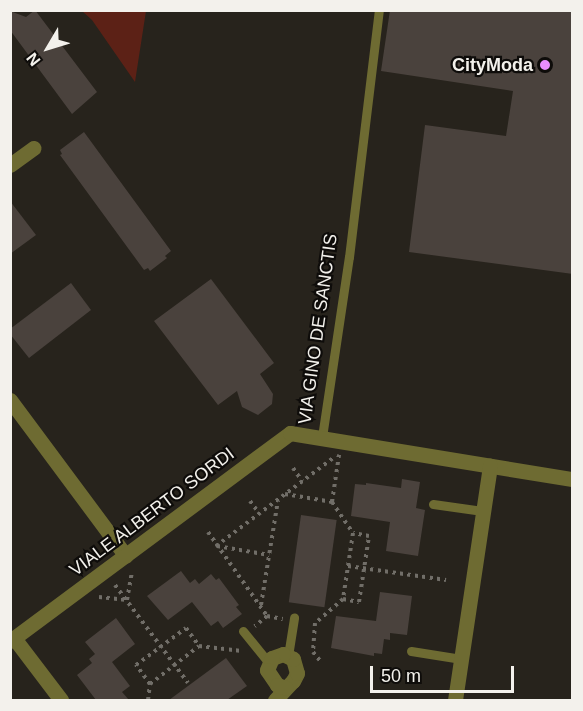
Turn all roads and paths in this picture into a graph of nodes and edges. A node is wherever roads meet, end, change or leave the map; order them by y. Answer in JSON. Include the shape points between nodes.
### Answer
{"nodes":[{"id":1,"x":379,"y":10,"type":"edge"},
{"id":2,"x":33,"y":148,"type":"dead end"},
{"id":3,"x":10,"y":165,"type":"edge"},
{"id":4,"x":10,"y":400,"type":"edge"},
{"id":5,"x":322,"y":437,"type":"junction"},
{"id":6,"x":490,"y":466,"type":"junction"},
{"id":7,"x":293,"y":468,"type":"dead end"},
{"id":8,"x":573,"y":479,"type":"edge"},
{"id":9,"x":303,"y":481,"type":"junction"},
{"id":10,"x":285,"y":494,"type":"junction"},
{"id":11,"x":278,"y":500,"type":"junction"},
{"id":12,"x":250,"y":501,"type":"dead end"},
{"id":13,"x":332,"y":502,"type":"junction"},
{"id":14,"x":434,"y":504,"type":"dead end"},
{"id":15,"x":483,"y":511,"type":"junction"},
{"id":16,"x":259,"y":513,"type":"junction"},
{"id":17,"x":208,"y":532,"type":"dead end"},
{"id":18,"x":352,"y":533,"type":"junction"},
{"id":19,"x":216,"y":546,"type":"junction"},
{"id":20,"x":269,"y":555,"type":"junction"},
{"id":21,"x":126,"y":556,"type":"junction"},
{"id":22,"x":348,"y":566,"type":"junction"},
{"id":23,"x":364,"y":568,"type":"junction"},
{"id":24,"x":132,"y":572,"type":"dead end"},
{"id":25,"x":446,"y":580,"type":"dead end"},
{"id":26,"x":115,"y":585,"type":"dead end"},
{"id":27,"x":99,"y":597,"type":"dead end"},
{"id":28,"x":343,"y":599,"type":"junction"},
{"id":29,"x":127,"y":600,"type":"junction"},
{"id":30,"x":261,"y":606,"type":"junction"},
{"id":31,"x":294,"y":617,"type":"dead end"},
{"id":32,"x":243,"y":631,"type":"dead end"},
{"id":33,"x":257,"y":636,"type":"dead end"},
{"id":34,"x":12,"y":640,"type":"edge"},
{"id":35,"x":199,"y":646,"type":"junction"},
{"id":36,"x":161,"y":647,"type":"junction"},
{"id":37,"x":411,"y":651,"type":"dead end"},
{"id":38,"x":288,"y":656,"type":"junction"},
{"id":39,"x":249,"y":658,"type":"dead end"},
{"id":40,"x":461,"y":659,"type":"junction"},
{"id":41,"x":268,"y":663,"type":"junction"},
{"id":42,"x":322,"y":663,"type":"dead end"},
{"id":43,"x":175,"y":665,"type":"junction"},
{"id":44,"x":188,"y":683,"type":"dead end"},
{"id":45,"x":150,"y":684,"type":"junction"},
{"id":46,"x":286,"y":688,"type":"junction"},
{"id":47,"x":60,"y":700,"type":"edge"},
{"id":48,"x":148,"y":700,"type":"edge"},
{"id":49,"x":275,"y":700,"type":"edge"},
{"id":50,"x":455,"y":700,"type":"edge"}],
"edges":[{"from":1,"to":5,"type":"lane","name":"VIA GINO DE SANCTIS"},
{"from":2,"to":3,"type":"street"},
{"from":4,"to":21,"type":"street"},
{"from":5,"to":6,"type":"street","name":"VIA GINO DE SANCTIS"},
{"from":5,"to":21,"type":"street","name":"VIALE ALBERTO SORDI","via":[[291,433]]},
{"from":6,"to":8,"type":"street","name":"VIA GINO DE SANCTIS"},
{"from":6,"to":15,"type":"street"},
{"from":7,"to":9,"type":"path"},
{"from":9,"to":10,"type":"path"},
{"from":9,"to":13,"type":"path","via":[[339,454]]},
{"from":10,"to":11,"type":"path"},
{"from":10,"to":13,"type":"path"},
{"from":11,"to":16,"type":"path"},
{"from":11,"to":20,"type":"path"},
{"from":12,"to":16,"type":"path"},
{"from":13,"to":18,"type":"path"},
{"from":14,"to":15,"type":"lane"},
{"from":15,"to":40,"type":"street"},
{"from":16,"to":19,"type":"path"},
{"from":17,"to":19,"type":"path"},
{"from":18,"to":22,"type":"path"},
{"from":18,"to":23,"type":"path","via":[[369,536]]},
{"from":19,"to":20,"type":"path"},
{"from":19,"to":30,"type":"path"},
{"from":20,"to":30,"type":"path"},
{"from":21,"to":34,"type":"street","name":"VIALE ALBERTO SORDI"},
{"from":22,"to":23,"type":"path"},
{"from":22,"to":28,"type":"path"},
{"from":23,"to":25,"type":"path"},
{"from":23,"to":28,"type":"path","via":[[359,602]]},
{"from":24,"to":29,"type":"path"},
{"from":26,"to":29,"type":"path"},
{"from":27,"to":29,"type":"path"},
{"from":28,"to":42,"type":"path","via":[[315,623],[312,652]]},
{"from":29,"to":36,"type":"path"},
{"from":30,"to":33,"type":"path","via":[[267,616],[252,628]]},
{"from":31,"to":38,"type":"lane"},
{"from":32,"to":41,"type":"lane"},
{"from":34,"to":47,"type":"street"},
{"from":35,"to":36,"type":"path","via":[[186,628]]},
{"from":35,"to":39,"type":"path","via":[[244,651]]},
{"from":35,"to":43,"type":"path"},
{"from":36,"to":43,"type":"path"},
{"from":36,"to":45,"type":"path","via":[[136,665]]},
{"from":37,"to":40,"type":"lane"},
{"from":38,"to":41,"type":"street","via":[[276,655]]},
{"from":38,"to":46,"type":"street","via":[[293,659],[297,673]]},
{"from":40,"to":50,"type":"street"},
{"from":41,"to":46,"type":"street","via":[[270,678]]},
{"from":43,"to":44,"type":"path"},
{"from":43,"to":45,"type":"path"},
{"from":45,"to":48,"type":"path"},
{"from":46,"to":49,"type":"street"}]}
